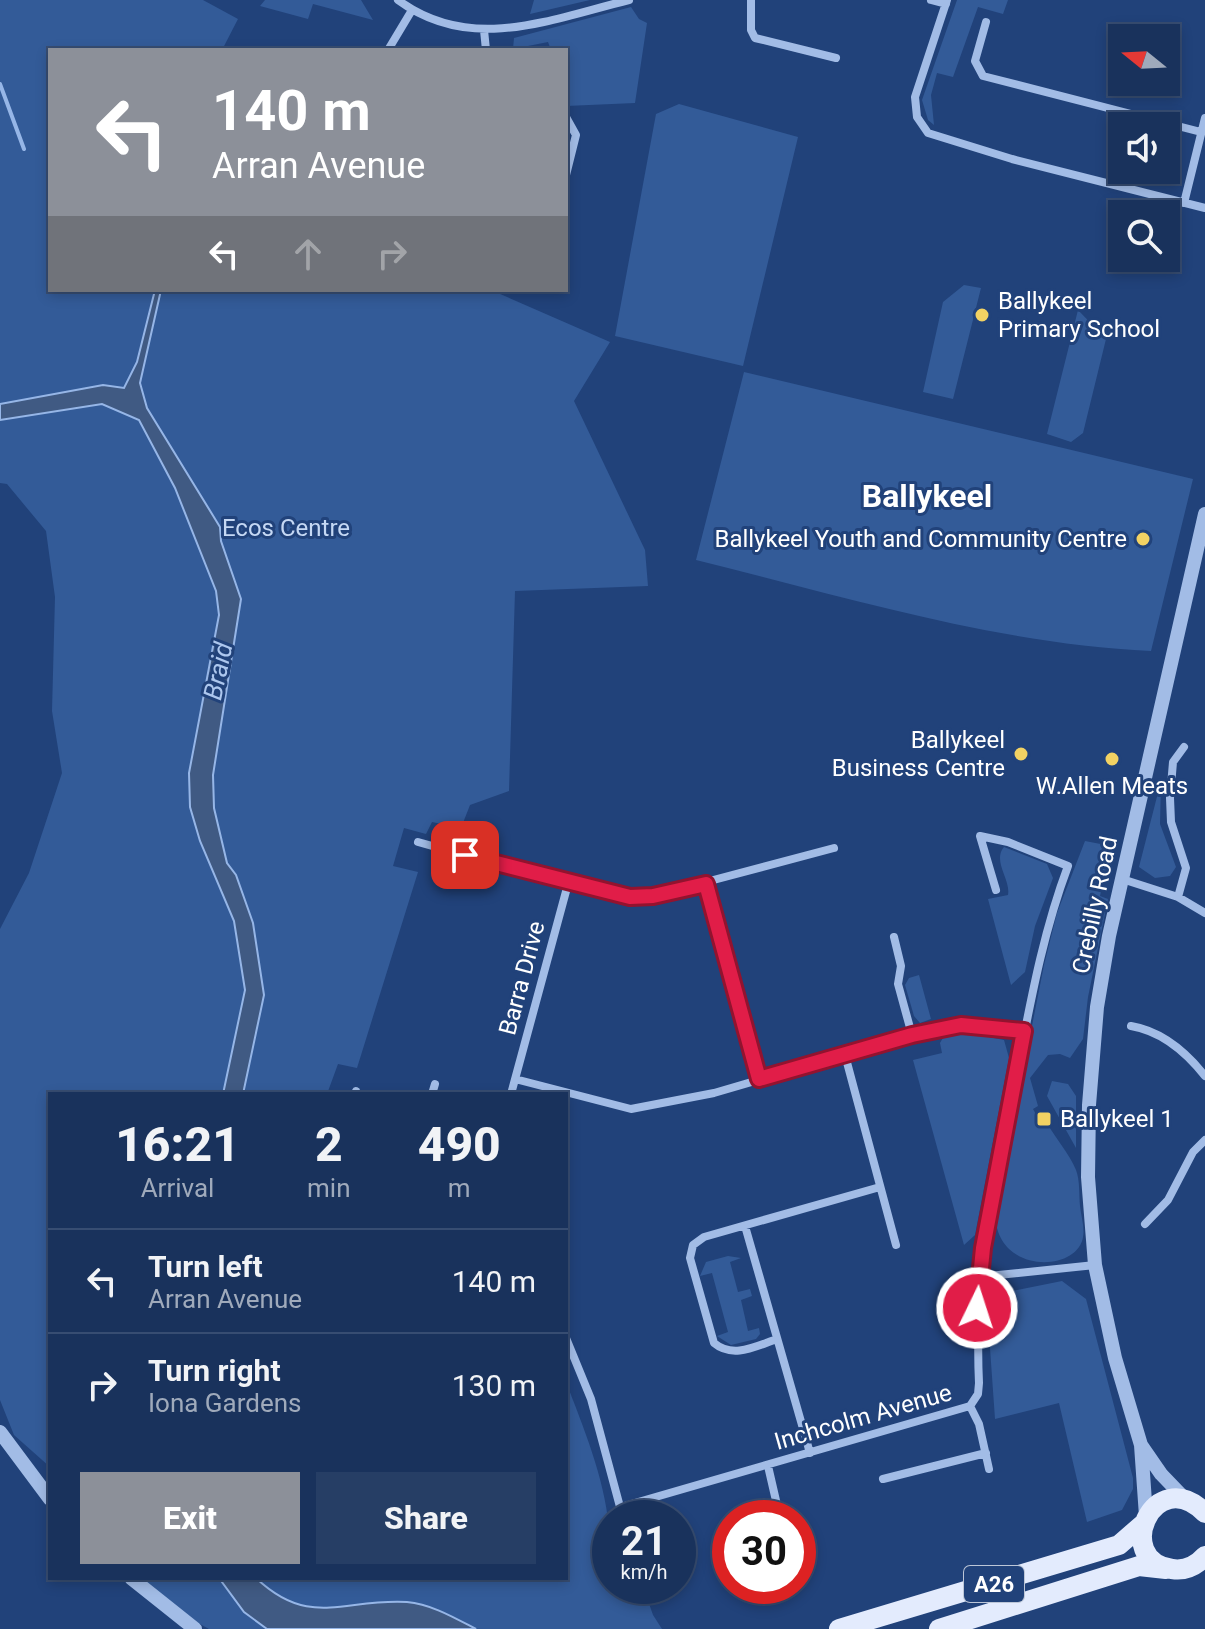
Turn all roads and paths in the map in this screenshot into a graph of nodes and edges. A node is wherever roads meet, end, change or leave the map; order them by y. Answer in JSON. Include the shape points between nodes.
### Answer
{"nodes":[{"id":1,"x":398,"y":0,"type":"edge"},
{"id":2,"x":629,"y":0,"type":"edge"},
{"id":3,"x":751,"y":0,"type":"edge"},
{"id":4,"x":931,"y":0,"type":"edge"},
{"id":5,"x":612,"y":2,"type":"edge"},
{"id":6,"x":947,"y":2,"type":"edge"},
{"id":7,"x":412,"y":10,"type":"junction"},
{"id":8,"x":986,"y":22,"type":"dead end"},
{"id":9,"x":484,"y":30,"type":"junction"},
{"id":10,"x":389,"y":48,"type":"edge"},
{"id":11,"x":486,"y":48,"type":"edge"},
{"id":12,"x":836,"y":58,"type":"dead end"},
{"id":13,"x":1205,"y":118,"type":"edge"},
{"id":14,"x":568,"y":119,"type":"edge"},
{"id":15,"x":1201,"y":132,"type":"junction"},
{"id":16,"x":568,"y":167,"type":"edge"},
{"id":17,"x":1184,"y":203,"type":"junction"},
{"id":18,"x":1205,"y":208,"type":"edge"},
{"id":19,"x":1205,"y":514,"type":"edge"},
{"id":20,"x":1184,"y":747,"type":"dead end"},
{"id":21,"x":418,"y":842,"type":"dead end"},
{"id":22,"x":834,"y":848,"type":"dead end"},
{"id":23,"x":1122,"y":879,"type":"junction"},
{"id":24,"x":568,"y":884,"type":"junction"},
{"id":25,"x":706,"y":884,"type":"junction"},
{"id":26,"x":996,"y":890,"type":"dead end"},
{"id":27,"x":1178,"y":897,"type":"junction"},
{"id":28,"x":1205,"y":913,"type":"edge"},
{"id":29,"x":894,"y":937,"type":"dead end"},
{"id":30,"x":1131,"y":1026,"type":"dead end"},
{"id":31,"x":1024,"y":1031,"type":"junction"},
{"id":32,"x":912,"y":1035,"type":"junction"},
{"id":33,"x":845,"y":1055,"type":"junction"},
{"id":34,"x":1205,"y":1076,"type":"edge"},
{"id":35,"x":515,"y":1079,"type":"junction"},
{"id":36,"x":759,"y":1079,"type":"junction"},
{"id":37,"x":435,"y":1084,"type":"dead end"},
{"id":38,"x":433,"y":1092,"type":"edge"},
{"id":39,"x":512,"y":1092,"type":"edge"},
{"id":40,"x":565,"y":1092,"type":"edge"},
{"id":41,"x":568,"y":1093,"type":"edge"},
{"id":42,"x":1205,"y":1140,"type":"edge"},
{"id":43,"x":880,"y":1187,"type":"junction"},
{"id":44,"x":1145,"y":1224,"type":"dead end"},
{"id":45,"x":745,"y":1226,"type":"junction"},
{"id":46,"x":896,"y":1245,"type":"dead end"},
{"id":47,"x":1095,"y":1265,"type":"junction"},
{"id":48,"x":979,"y":1277,"type":"junction"},
{"id":49,"x":777,"y":1339,"type":"junction"},
{"id":50,"x":568,"y":1343,"type":"edge"},
{"id":51,"x":970,"y":1406,"type":"junction"},
{"id":52,"x":3,"y":1437,"type":"edge"},
{"id":53,"x":1141,"y":1445,"type":"junction"},
{"id":54,"x":810,"y":1453,"type":"junction"},
{"id":55,"x":986,"y":1453,"type":"junction"},
{"id":56,"x":768,"y":1466,"type":"junction"},
{"id":57,"x":989,"y":1469,"type":"dead end"},
{"id":58,"x":883,"y":1479,"type":"dead end"},
{"id":59,"x":48,"y":1496,"type":"edge"},
{"id":60,"x":619,"y":1500,"type":"edge"},
{"id":61,"x":646,"y":1500,"type":"edge"},
{"id":62,"x":776,"y":1500,"type":"edge"},
{"id":63,"x":1197,"y":1504,"type":"edge"},
{"id":64,"x":1144,"y":1521,"type":"junction"},
{"id":65,"x":1205,"y":1556,"type":"edge"},
{"id":66,"x":1166,"y":1569,"type":"junction"},
{"id":67,"x":134,"y":1580,"type":"edge"},
{"id":68,"x":195,"y":1629,"type":"edge"},
{"id":69,"x":839,"y":1629,"type":"edge"},
{"id":70,"x":939,"y":1629,"type":"edge"}],
"edges":[{"from":1,"to":7,"type":"street"},
{"from":2,"to":5,"type":"street"},
{"from":3,"to":12,"type":"street","via":[[755,38]]},
{"from":4,"to":6,"type":"street"},
{"from":5,"to":9,"type":"street","via":[[538,25]]},
{"from":6,"to":17,"type":"street","via":[[915,97],[917,117],[928,133]]},
{"from":7,"to":9,"type":"street","via":[[454,27]]},
{"from":7,"to":10,"type":"street"},
{"from":8,"to":15,"type":"street","via":[[975,61],[983,76]]},
{"from":9,"to":11,"type":"street"},
{"from":13,"to":15,"type":"street"},
{"from":14,"to":16,"type":"street","via":[[576,137]]},
{"from":15,"to":17,"type":"street"},
{"from":17,"to":18,"type":"street"},
{"from":19,"to":23,"type":"street","name":"Crebilly Road"},
{"from":20,"to":27,"type":"street","via":[[1173,762],[1170,789],[1171,822],[1186,868]]},
{"from":21,"to":24,"type":"street"},
{"from":22,"to":25,"type":"street"},
{"from":23,"to":27,"type":"street"},
{"from":23,"to":47,"type":"street","name":"Crebilly Road","via":[[1097,1007],[1091,1069],[1088,1177]]},
{"from":24,"to":25,"type":"street","via":[[639,897]]},
{"from":24,"to":35,"type":"street","name":"Barra Drive"},
{"from":25,"to":36,"type":"street"},
{"from":26,"to":31,"type":"street","via":[[980,836],[1068,866],[1046,926]]},
{"from":27,"to":28,"type":"street"},
{"from":29,"to":32,"type":"street","via":[[901,966],[898,984]]},
{"from":30,"to":34,"type":"street","via":[[1163,1038]]},
{"from":31,"to":32,"type":"street","via":[[971,1024]]},
{"from":31,"to":48,"type":"street"},
{"from":32,"to":33,"type":"street"},
{"from":33,"to":36,"type":"street"},
{"from":33,"to":43,"type":"street"},
{"from":35,"to":39,"type":"street","name":"Barra Drive"},
{"from":35,"to":40,"type":"street"},
{"from":36,"to":41,"type":"street","via":[[631,1109]]},
{"from":37,"to":38,"type":"street"},
{"from":42,"to":44,"type":"street","via":[[1193,1152],[1171,1196]]},
{"from":43,"to":45,"type":"street"},
{"from":43,"to":46,"type":"street"},
{"from":45,"to":49,"type":"street"},
{"from":45,"to":49,"type":"street","via":[[704,1237],[691,1251],[710,1336],[729,1352]]},
{"from":47,"to":48,"type":"street"},
{"from":47,"to":53,"type":"street","name":"Crebilly Road"},
{"from":48,"to":51,"type":"street","via":[[979,1383]]},
{"from":49,"to":54,"type":"street"},
{"from":50,"to":60,"type":"street","via":[[591,1399]]},
{"from":51,"to":54,"type":"street","name":"Inchcolm Avenue"},
{"from":51,"to":55,"type":"street"},
{"from":52,"to":59,"type":"street"},
{"from":53,"to":63,"type":"street","name":"Crebilly Road","via":[[1161,1474]]},
{"from":53,"to":64,"type":"street","name":"Crebilly Road"},
{"from":54,"to":56,"type":"street","name":"Inchcolm Avenue"},
{"from":55,"to":57,"type":"street"},
{"from":55,"to":58,"type":"street"},
{"from":56,"to":61,"type":"street","name":"Inchcolm Avenue"},
{"from":56,"to":62,"type":"street","name":"Inchcolm Avenue"},
{"from":63,"to":64,"type":"main road","number":"A26","via":[[1160,1503]]},
{"from":64,"to":66,"type":"main road","via":[[1141,1536],[1148,1556]]},
{"from":64,"to":69,"type":"main road","number":"A26","via":[[1119,1545]]},
{"from":65,"to":66,"type":"main road","number":"A26","via":[[1188,1568]]},
{"from":66,"to":70,"type":"main road","number":"A26","via":[[1139,1566]]},
{"from":67,"to":68,"type":"street"}]}
